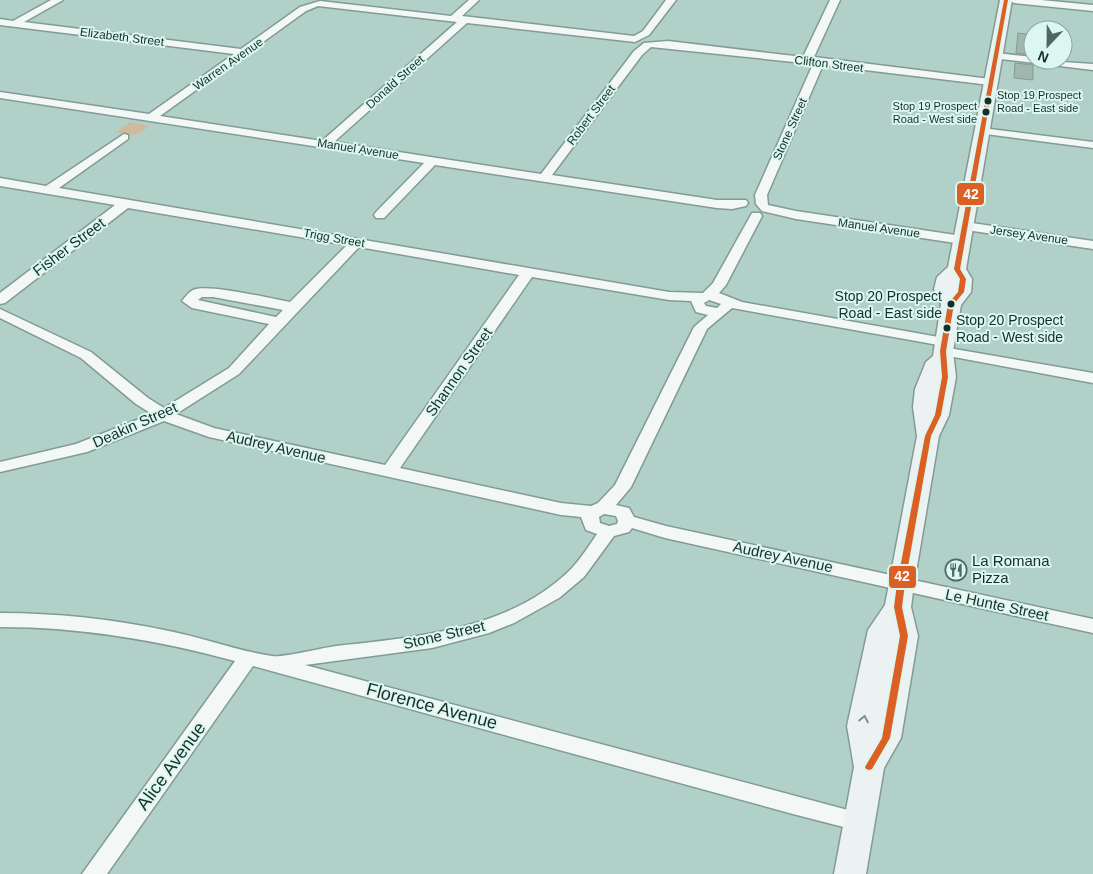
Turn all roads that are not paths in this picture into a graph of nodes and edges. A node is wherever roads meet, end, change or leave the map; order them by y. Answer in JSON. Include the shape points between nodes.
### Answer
{"nodes":[{"id":1,"x":58,"y":0,"type":"edge"},
{"id":2,"x":474,"y":0,"type":"edge"},
{"id":3,"x":671,"y":0,"type":"edge"},
{"id":4,"x":835,"y":0,"type":"edge"},
{"id":5,"x":1006,"y":0,"type":"edge"},
{"id":6,"x":1014,"y":0,"type":"edge"},
{"id":7,"x":312,"y":3,"type":"edge"},
{"id":8,"x":1093,"y":8,"type":"edge"},
{"id":9,"x":461,"y":19,"type":"junction"},
{"id":10,"x":0,"y":22,"type":"edge"},
{"id":11,"x":13,"y":24,"type":"junction"},
{"id":12,"x":0,"y":31,"type":"edge"},
{"id":13,"x":643,"y":42,"type":"junction"},
{"id":14,"x":244,"y":52,"type":"junction"},
{"id":15,"x":996,"y":56,"type":"junction"},
{"id":16,"x":819,"y":62,"type":"junction"},
{"id":17,"x":1093,"y":67,"type":"edge"},
{"id":18,"x":990,"y":82,"type":"junction"},
{"id":19,"x":0,"y":95,"type":"edge"},
{"id":20,"x":152,"y":117,"type":"junction"},
{"id":21,"x":982,"y":131,"type":"junction"},
{"id":22,"x":124,"y":137,"type":"dead end"},
{"id":23,"x":325,"y":144,"type":"junction"},
{"id":24,"x":1093,"y":145,"type":"edge"},
{"id":25,"x":433,"y":160,"type":"junction"},
{"id":26,"x":545,"y":177,"type":"junction"},
{"id":27,"x":0,"y":182,"type":"edge"},
{"id":28,"x":49,"y":190,"type":"junction"},
{"id":29,"x":126,"y":203,"type":"junction"},
{"id":30,"x":717,"y":204,"type":"joint"},
{"id":31,"x":753,"y":207,"type":"junction"},
{"id":32,"x":380,"y":214,"type":"dead end"},
{"id":33,"x":964,"y":233,"type":"junction"},
{"id":34,"x":357,"y":242,"type":"junction"},
{"id":35,"x":1093,"y":245,"type":"edge"},
{"id":36,"x":528,"y":272,"type":"junction"},
{"id":37,"x":4,"y":296,"type":"edge"},
{"id":38,"x":668,"y":296,"type":"joint"},
{"id":39,"x":713,"y":302,"type":"junction"},
{"id":40,"x":293,"y":307,"type":"junction"},
{"id":41,"x":757,"y":310,"type":"joint"},
{"id":42,"x":0,"y":312,"type":"edge"},
{"id":43,"x":0,"y":319,"type":"edge"},
{"id":44,"x":19,"y":321,"type":"junction"},
{"id":45,"x":279,"y":322,"type":"junction"},
{"id":46,"x":944,"y":347,"type":"junction"},
{"id":47,"x":1093,"y":378,"type":"edge"},
{"id":48,"x":164,"y":415,"type":"junction"},
{"id":49,"x":0,"y":467,"type":"edge"},
{"id":50,"x":389,"y":472,"type":"junction"},
{"id":51,"x":608,"y":521,"type":"junction"},
{"id":52,"x":900,"y":595,"type":"junction"},
{"id":53,"x":0,"y":620,"type":"edge"},
{"id":54,"x":1093,"y":626,"type":"edge"},
{"id":55,"x":248,"y":658,"type":"junction"},
{"id":56,"x":274,"y":665,"type":"junction"},
{"id":57,"x":859,"y":822,"type":"junction"},
{"id":58,"x":94,"y":874,"type":"edge"},
{"id":59,"x":850,"y":874,"type":"edge"}],
"edges":[{"from":1,"to":11,"type":"street"},
{"from":2,"to":9,"type":"street","via":[[456,16]]},
{"from":3,"to":13,"type":"street","name":"Robert Street"},
{"from":4,"to":16,"type":"street","via":[[808,58]]},
{"from":5,"to":15,"type":"main road"},
{"from":6,"to":8,"type":"street"},
{"from":7,"to":9,"type":"street","name":"Clifton Street"},
{"from":7,"to":14,"type":"street","name":"Warren Avenue"},
{"from":9,"to":13,"type":"street","name":"Clifton Street"},
{"from":9,"to":23,"type":"street","name":"Donald Street","via":[[463,22]]},
{"from":10,"to":11,"type":"street","name":"Elizabeth Street"},
{"from":11,"to":12,"type":"street"},
{"from":11,"to":14,"type":"street","name":"Elizabeth Street"},
{"from":13,"to":16,"type":"street","name":"Clifton Street"},
{"from":13,"to":26,"type":"street","name":"Robert Street"},
{"from":14,"to":20,"type":"street","name":"Warren Avenue"},
{"from":15,"to":17,"type":"street"},
{"from":15,"to":18,"type":"main road"},
{"from":16,"to":18,"type":"street","name":"Clifton Street"},
{"from":16,"to":31,"type":"street","name":"Stone Street"},
{"from":18,"to":21,"type":"main road"},
{"from":19,"to":20,"type":"street","name":"Manuel Avenue"},
{"from":20,"to":23,"type":"street","name":"Manuel Avenue"},
{"from":21,"to":24,"type":"street"},
{"from":21,"to":33,"type":"main road"},
{"from":22,"to":28,"type":"street"},
{"from":23,"to":25,"type":"street","name":"Manuel Avenue"},
{"from":25,"to":26,"type":"street","name":"Manuel Avenue"},
{"from":25,"to":32,"type":"street"},
{"from":26,"to":30,"type":"street","name":"Manuel Avenue"},
{"from":27,"to":28,"type":"street","name":"Trigg Street"},
{"from":28,"to":29,"type":"street","name":"Trigg Street"},
{"from":29,"to":34,"type":"street","name":"Trigg Street"},
{"from":29,"to":37,"type":"street","name":"Fisher Street"},
{"from":30,"to":31,"type":"street","name":"Manuel Avenue"},
{"from":31,"to":33,"type":"street","name":"Manuel Avenue","via":[[796,215]]},
{"from":31,"to":39,"type":"street","name":"Stone Street","via":[[747,228]]},
{"from":33,"to":35,"type":"street","name":"Jersey Avenue"},
{"from":33,"to":46,"type":"main road","via":[[957,269],[963,279],[961,289],[951,304]]},
{"from":34,"to":36,"type":"street","name":"Trigg Street"},
{"from":34,"to":40,"type":"street","name":"Deakin Street"},
{"from":36,"to":38,"type":"street","name":"Trigg Street"},
{"from":36,"to":50,"type":"street","name":"Shannon Street"},
{"from":38,"to":39,"type":"street","name":"Trigg Street"},
{"from":39,"to":41,"type":"street","name":"Trigg Street"},
{"from":39,"to":51,"type":"street","name":"Stone Street"},
{"from":40,"to":45,"type":"street","name":"Deakin Street"},
{"from":40,"to":45,"type":"street","via":[[213,293],[198,293],[189,301]]},
{"from":41,"to":46,"type":"street","name":"Trigg Street"},
{"from":42,"to":44,"type":"street","name":"Audrey Avenue"},
{"from":43,"to":44,"type":"street","name":"Audrey Avenue"},
{"from":44,"to":48,"type":"street","name":"Audrey Avenue","via":[[86,354],[142,401]]},
{"from":45,"to":48,"type":"street","name":"Deakin Street","via":[[234,371]]},
{"from":46,"to":47,"type":"street","name":"Trigg Street"},
{"from":46,"to":52,"type":"main road","via":[[945,377],[938,415],[928,436]]},
{"from":48,"to":49,"type":"street","name":"Deakin Street","via":[[81,448]]},
{"from":48,"to":50,"type":"street","name":"Audrey Avenue","via":[[209,432]]},
{"from":50,"to":51,"type":"street","name":"Audrey Avenue"},
{"from":51,"to":52,"type":"street","name":"Audrey Avenue","via":[[665,532]]},
{"from":51,"to":56,"type":"street","name":"Stone Street","via":[[591,554],[574,576],[532,608],[462,634],[383,649],[302,657]]},
{"from":52,"to":54,"type":"street","name":"Le Hunte Street"},
{"from":52,"to":57,"type":"main road","via":[[904,636],[886,738],[869,767]]},
{"from":53,"to":55,"type":"street","name":"Florence Avenue","via":[[26,619],[141,631]]},
{"from":55,"to":56,"type":"street","name":"Florence Avenue"},
{"from":55,"to":58,"type":"street","name":"Alice Avenue"},
{"from":56,"to":57,"type":"street","name":"Florence Avenue"},
{"from":57,"to":59,"type":"main road"}]}
